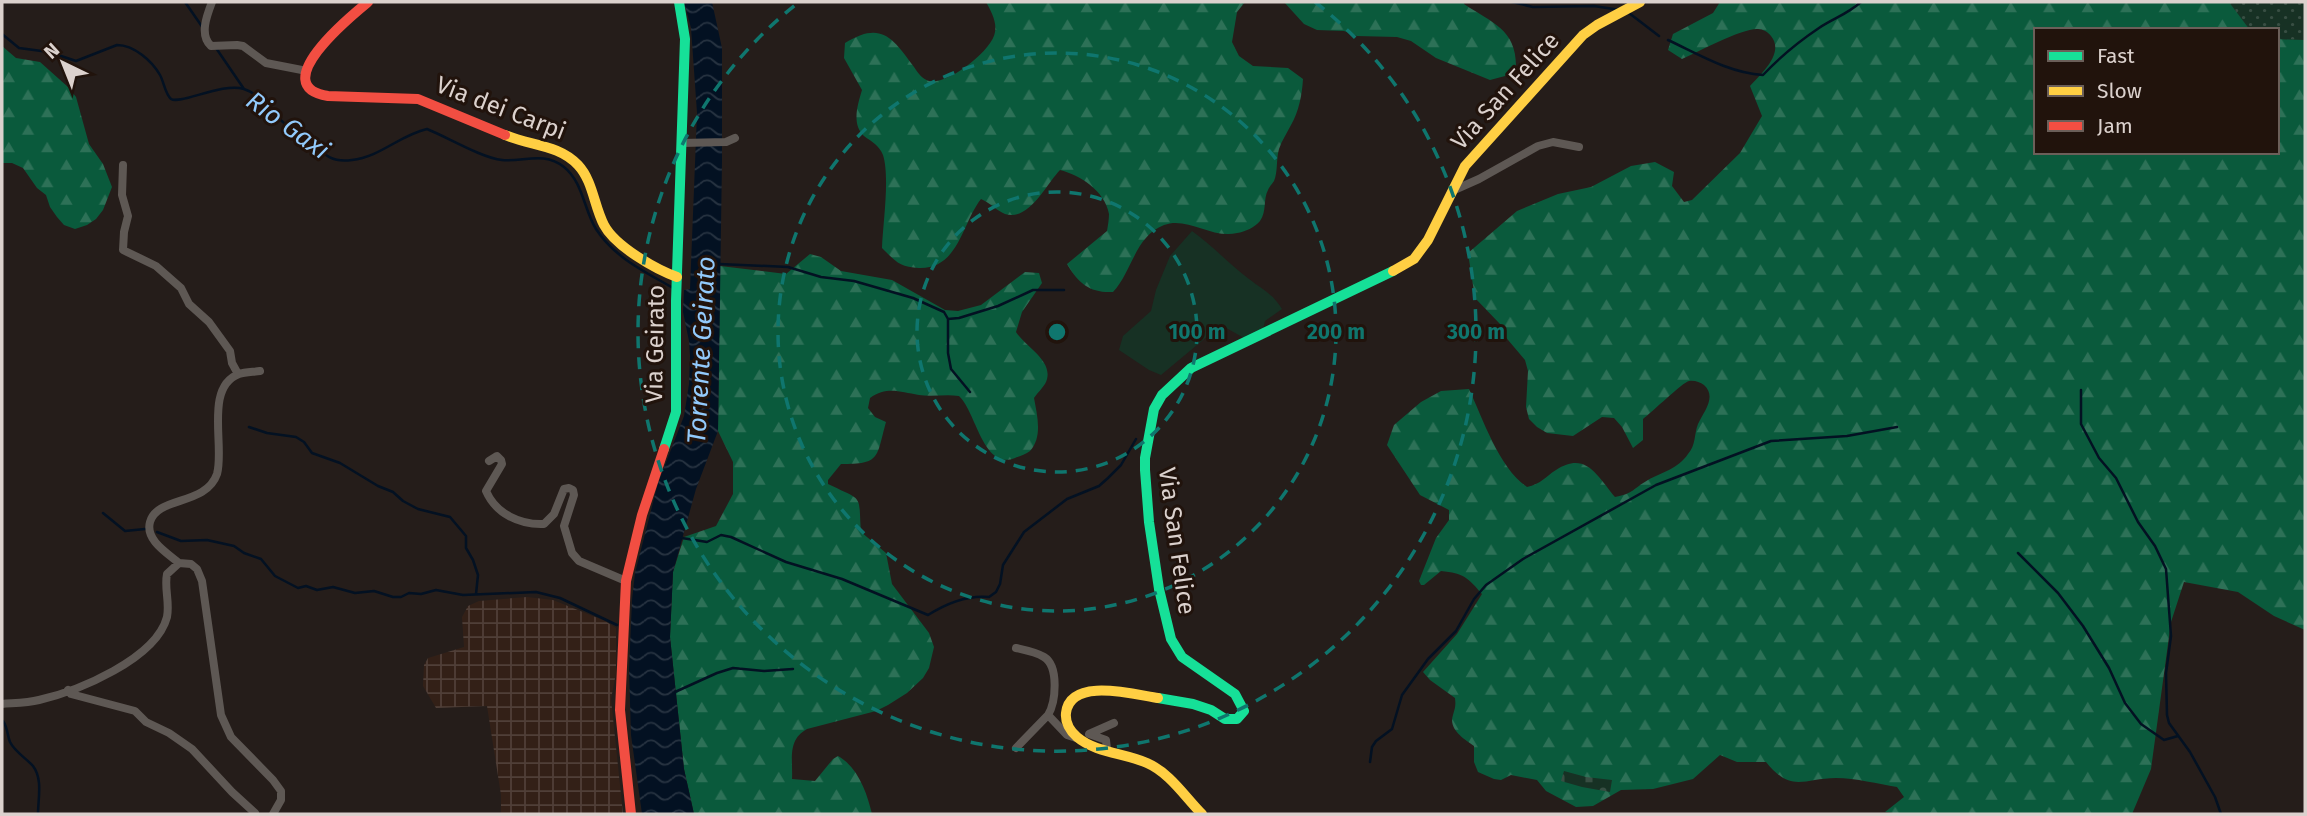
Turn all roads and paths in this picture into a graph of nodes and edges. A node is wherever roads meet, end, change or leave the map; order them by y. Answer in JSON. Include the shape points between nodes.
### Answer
{"nodes":[{"id":1,"x":212,"y":2,"type":"edge"},
{"id":2,"x":368,"y":2,"type":"edge"},
{"id":3,"x":679,"y":2,"type":"edge"},
{"id":4,"x":1635,"y":5,"type":"edge"},
{"id":5,"x":307,"y":71,"type":"junction"},
{"id":6,"x":735,"y":138,"type":"dead end"},
{"id":7,"x":687,"y":143,"type":"junction"},
{"id":8,"x":1579,"y":147,"type":"dead end"},
{"id":9,"x":123,"y":165,"type":"dead end"},
{"id":10,"x":1452,"y":191,"type":"junction"},
{"id":11,"x":677,"y":280,"type":"junction"},
{"id":12,"x":260,"y":371,"type":"dead end"},
{"id":13,"x":238,"y":374,"type":"junction"},
{"id":14,"x":489,"y":461,"type":"dead end"},
{"id":15,"x":179,"y":563,"type":"junction"},
{"id":16,"x":626,"y":581,"type":"junction"},
{"id":17,"x":1016,"y":648,"type":"dead end"},
{"id":18,"x":68,"y":690,"type":"junction"},
{"id":19,"x":2,"y":704,"type":"edge"},
{"id":20,"x":1048,"y":715,"type":"junction"},
{"id":21,"x":1114,"y":723,"type":"dead end"},
{"id":22,"x":1076,"y":738,"type":"junction"},
{"id":23,"x":1016,"y":748,"type":"dead end"},
{"id":24,"x":1107,"y":750,"type":"junction"},
{"id":25,"x":255,"y":814,"type":"edge"},
{"id":26,"x":274,"y":814,"type":"edge"},
{"id":27,"x":631,"y":814,"type":"edge"},
{"id":28,"x":1202,"y":814,"type":"edge"}],
"edges":[{"from":1,"to":5,"type":"street","via":[[204,35],[211,46],[243,46],[266,63]]},
{"from":2,"to":5,"type":"street","via":[[316,50]]},
{"from":3,"to":7,"type":"street","name":"Via Geirato","via":[[685,39]]},
{"from":4,"to":10,"type":"street","name":"Via San Felice","via":[[1583,35],[1465,166]]},
{"from":5,"to":11,"type":"street","name":"Via dei Carpi","via":[[308,85],[318,94],[418,99],[511,138],[559,150],[579,166],[612,236]]},
{"from":6,"to":7,"type":"street"},
{"from":7,"to":11,"type":"street","name":"Via Geirato"},
{"from":8,"to":10,"type":"street","via":[[1553,142],[1538,146]]},
{"from":9,"to":13,"type":"street","via":[[122,195],[128,216],[123,250],[156,266],[181,288],[230,351]]},
{"from":10,"to":22,"type":"street","name":"Via San Felice","via":[[1438,223],[1413,259],[1191,368],[1158,400],[1145,470],[1164,615],[1178,652],[1235,694],[1244,711],[1237,719],[1228,720],[1193,704],[1094,690],[1078,696],[1067,708],[1067,725]]},
{"from":11,"to":16,"type":"street","name":"Via Geirato","via":[[676,412]]},
{"from":12,"to":13,"type":"street"},
{"from":13,"to":15,"type":"street","via":[[219,401],[219,462],[211,484],[159,509],[151,519],[152,537]]},
{"from":14,"to":16,"type":"street","via":[[497,456],[502,464],[486,491],[510,518],[544,524],[554,514],[562,492],[573,490],[564,526],[572,553],[579,561]]},
{"from":15,"to":18,"type":"street","via":[[167,574],[167,617],[150,642],[121,667]]},
{"from":15,"to":26,"type":"street","via":[[191,564],[201,577],[220,715],[232,737],[281,791]]},
{"from":16,"to":27,"type":"street","name":"Via Geirato","via":[[619,686]]},
{"from":17,"to":20,"type":"street","via":[[1049,662],[1055,694]]},
{"from":18,"to":19,"type":"street","via":[[38,700]]},
{"from":18,"to":25,"type":"street","via":[[135,711],[182,742]]},
{"from":20,"to":22,"type":"street","via":[[1066,735]]},
{"from":20,"to":23,"type":"street"},
{"from":21,"to":24,"type":"street","via":[[1089,734],[1106,740]]},
{"from":22,"to":24,"type":"street"},
{"from":24,"to":28,"type":"street","via":[[1157,768]]}]}
